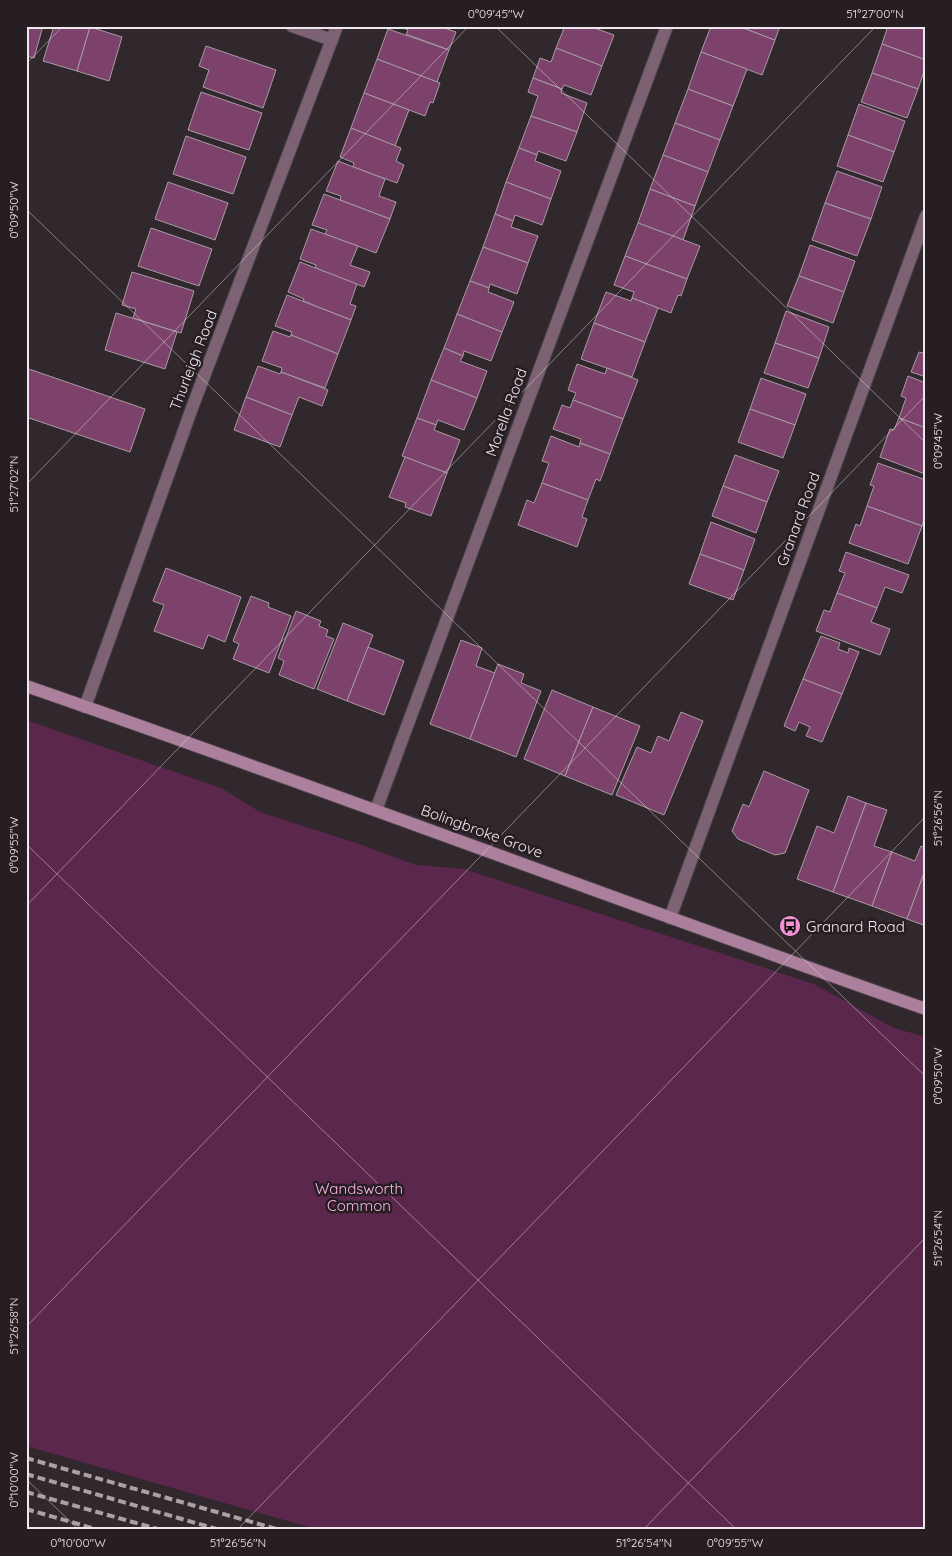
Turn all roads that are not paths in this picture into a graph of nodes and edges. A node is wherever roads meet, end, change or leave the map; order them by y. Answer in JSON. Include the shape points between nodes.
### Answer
{"nodes":[{"id":1,"x":292,"y":26,"type":"edge"},
{"id":2,"x":337,"y":26,"type":"edge"},
{"id":3,"x":667,"y":26,"type":"edge"},
{"id":4,"x":332,"y":40,"type":"junction"},
{"id":5,"x":926,"y":216,"type":"edge"},
{"id":6,"x":26,"y":686,"type":"edge"},
{"id":7,"x":85,"y":707,"type":"junction"},
{"id":8,"x":376,"y":810,"type":"junction"},
{"id":9,"x":670,"y":918,"type":"junction"},
{"id":10,"x":926,"y":1009,"type":"edge"}],
"edges":[{"from":1,"to":4,"type":"street"},
{"from":2,"to":4,"type":"street","name":"Thurleigh Road"},
{"from":3,"to":8,"type":"street","name":"Morella Road"},
{"from":4,"to":7,"type":"street","name":"Thurleigh Road","via":[[192,408]]},
{"from":5,"to":9,"type":"street","name":"Granard Road"},
{"from":6,"to":7,"type":"main road","name":"Bolingbroke Grove"},
{"from":7,"to":8,"type":"main road","name":"Bolingbroke Grove"},
{"from":8,"to":9,"type":"main road","name":"Bolingbroke Grove"},
{"from":9,"to":10,"type":"main road","name":"Bolingbroke Grove"}]}
